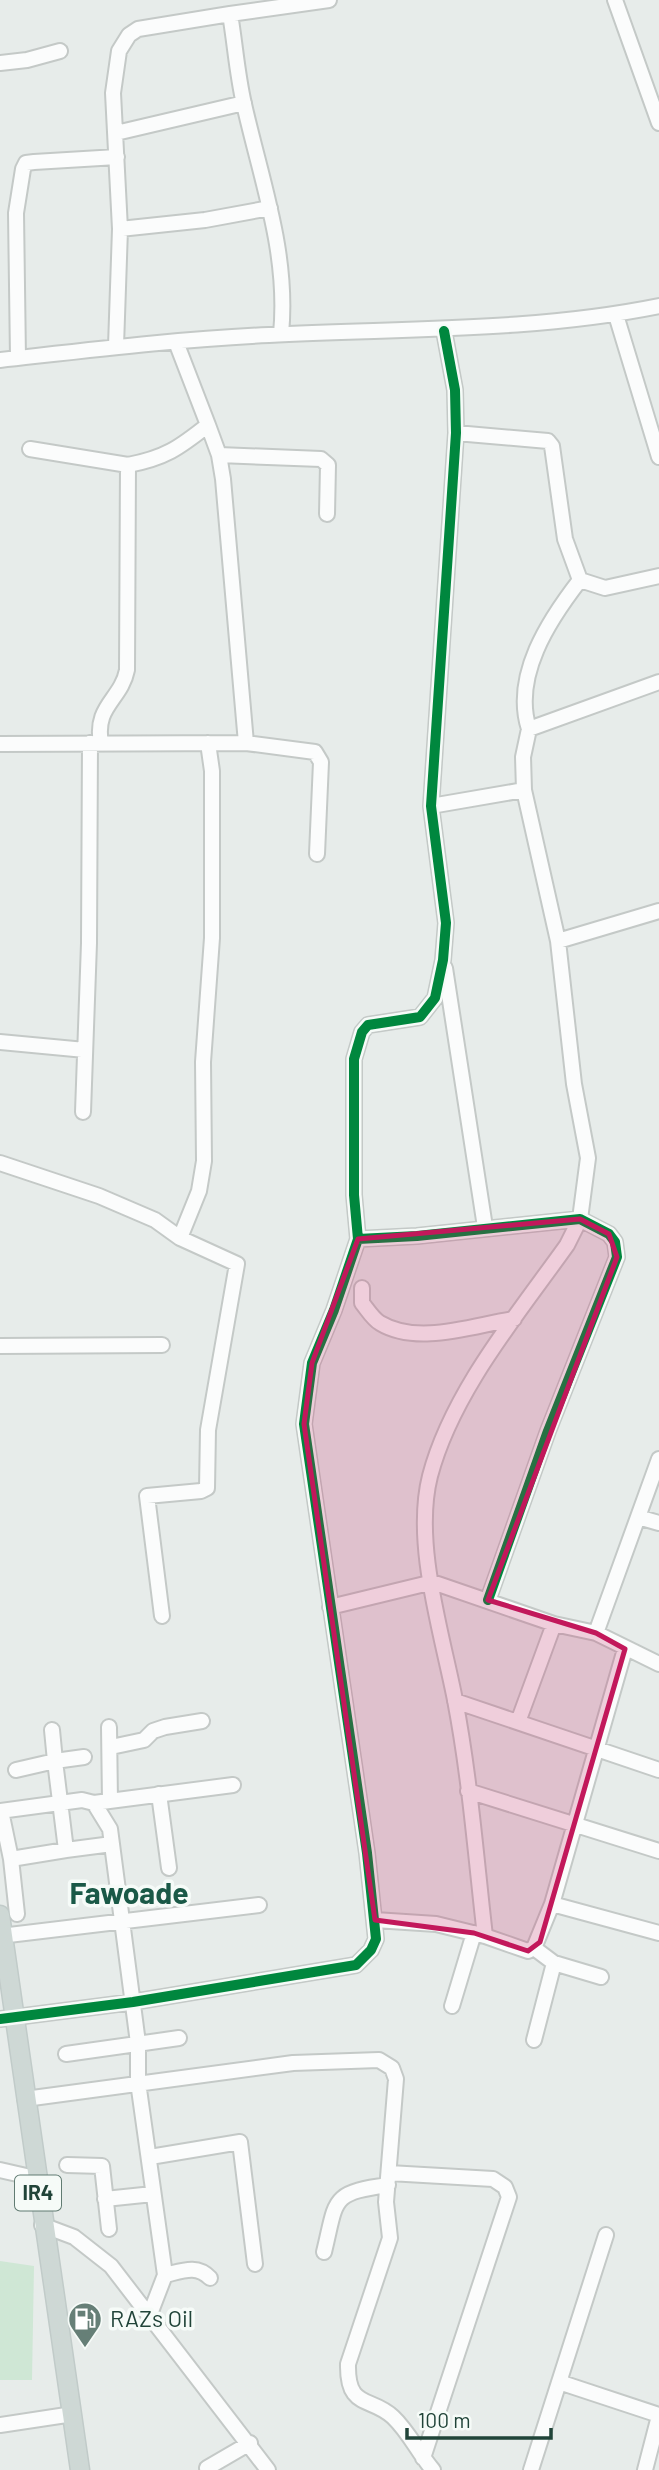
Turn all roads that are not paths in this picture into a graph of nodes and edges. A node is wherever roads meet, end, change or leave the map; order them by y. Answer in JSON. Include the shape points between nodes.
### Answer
{"nodes":[{"id":1,"x":329,"y":0,"type":"edge"},
{"id":2,"x":615,"y":0,"type":"edge"},
{"id":3,"x":230,"y":13,"type":"junction"},
{"id":4,"x":60,"y":51,"type":"dead end"},
{"id":5,"x":0,"y":63,"type":"edge"},
{"id":6,"x":244,"y":103,"type":"junction"},
{"id":7,"x":659,"y":122,"type":"edge"},
{"id":8,"x":116,"y":133,"type":"junction"},
{"id":9,"x":117,"y":157,"type":"junction"},
{"id":10,"x":270,"y":208,"type":"junction"},
{"id":11,"x":120,"y":229,"type":"junction"},
{"id":12,"x":659,"y":306,"type":"edge"},
{"id":13,"x":616,"y":315,"type":"junction"},
{"id":14,"x":444,"y":331,"type":"junction"},
{"id":15,"x":281,"y":334,"type":"junction"},
{"id":16,"x":176,"y":342,"type":"junction"},
{"id":17,"x":116,"y":346,"type":"junction"},
{"id":18,"x":18,"y":358,"type":"junction"},
{"id":19,"x":0,"y":360,"type":"edge"},
{"id":20,"x":208,"y":425,"type":"junction"},
{"id":21,"x":456,"y":433,"type":"junction"},
{"id":22,"x":30,"y":449,"type":"dead end"},
{"id":23,"x":219,"y":455,"type":"junction"},
{"id":24,"x":659,"y":457,"type":"edge"},
{"id":25,"x":128,"y":465,"type":"junction"},
{"id":26,"x":327,"y":514,"type":"dead end"},
{"id":27,"x":659,"y":576,"type":"edge"},
{"id":28,"x":580,"y":580,"type":"junction"},
{"id":29,"x":659,"y":682,"type":"edge"},
{"id":30,"x":529,"y":729,"type":"junction"},
{"id":31,"x":96,"y":743,"type":"junction"},
{"id":32,"x":208,"y":743,"type":"junction"},
{"id":33,"x":246,"y":743,"type":"junction"},
{"id":34,"x":0,"y":744,"type":"edge"},
{"id":35,"x":524,"y":790,"type":"junction"},
{"id":36,"x":431,"y":806,"type":"junction"},
{"id":37,"x":317,"y":854,"type":"dead end"},
{"id":38,"x":659,"y":911,"type":"edge"},
{"id":39,"x":558,"y":941,"type":"junction"},
{"id":40,"x":443,"y":960,"type":"junction"},
{"id":41,"x":0,"y":1042,"type":"edge"},
{"id":42,"x":85,"y":1050,"type":"junction"},
{"id":43,"x":83,"y":1112,"type":"dead end"},
{"id":44,"x":0,"y":1163,"type":"edge"},
{"id":45,"x":580,"y":1219,"type":"junction"},
{"id":46,"x":485,"y":1227,"type":"junction"},
{"id":47,"x":180,"y":1238,"type":"junction"},
{"id":48,"x":358,"y":1239,"type":"junction"},
{"id":49,"x":362,"y":1288,"type":"dead end"},
{"id":50,"x":514,"y":1319,"type":"junction"},
{"id":51,"x":162,"y":1345,"type":"dead end"},
{"id":52,"x":0,"y":1346,"type":"edge"},
{"id":53,"x":659,"y":1459,"type":"edge"},
{"id":54,"x":638,"y":1517,"type":"junction"},
{"id":55,"x":659,"y":1523,"type":"edge"},
{"id":56,"x":429,"y":1583,"type":"junction"},
{"id":57,"x":488,"y":1600,"type":"junction"},
{"id":58,"x":330,"y":1607,"type":"junction"},
{"id":59,"x":162,"y":1616,"type":"dead end"},
{"id":60,"x":554,"y":1624,"type":"junction"},
{"id":61,"x":596,"y":1633,"type":"junction"},
{"id":62,"x":625,"y":1650,"type":"junction"},
{"id":63,"x":659,"y":1664,"type":"edge"},
{"id":64,"x":455,"y":1701,"type":"junction"},
{"id":65,"x":202,"y":1721,"type":"dead end"},
{"id":66,"x":518,"y":1722,"type":"junction"},
{"id":67,"x":109,"y":1727,"type":"dead end"},
{"id":68,"x":52,"y":1730,"type":"dead end"},
{"id":69,"x":111,"y":1747,"type":"junction"},
{"id":70,"x":597,"y":1751,"type":"junction"},
{"id":71,"x":84,"y":1758,"type":"dead end"},
{"id":72,"x":55,"y":1761,"type":"junction"},
{"id":73,"x":16,"y":1770,"type":"dead end"},
{"id":74,"x":659,"y":1770,"type":"edge"},
{"id":75,"x":233,"y":1785,"type":"dead end"},
{"id":76,"x":468,"y":1791,"type":"junction"},
{"id":77,"x":159,"y":1794,"type":"junction"},
{"id":78,"x":110,"y":1801,"type":"junction"},
{"id":79,"x":94,"y":1803,"type":"junction"},
{"id":80,"x":62,"y":1804,"type":"junction"},
{"id":81,"x":0,"y":1811,"type":"edge"},
{"id":82,"x":574,"y":1826,"type":"junction"},
{"id":83,"x":112,"y":1844,"type":"junction"},
{"id":84,"x":66,"y":1850,"type":"junction"},
{"id":85,"x":659,"y":1851,"type":"edge"},
{"id":86,"x":11,"y":1859,"type":"junction"},
{"id":87,"x":169,"y":1868,"type":"dead end"},
{"id":88,"x":552,"y":1904,"type":"junction"},
{"id":89,"x":259,"y":1905,"type":"dead end"},
{"id":90,"x":9,"y":1915,"type":"edge"},
{"id":91,"x":375,"y":1920,"type":"junction"},
{"id":92,"x":121,"y":1921,"type":"junction"},
{"id":93,"x":659,"y":1933,"type":"edge"},
{"id":94,"x":480,"y":1935,"type":"junction"},
{"id":95,"x":1,"y":1936,"type":"edge"},
{"id":96,"x":534,"y":1948,"type":"junction"},
{"id":97,"x":554,"y":1962,"type":"junction"},
{"id":98,"x":601,"y":1977,"type":"dead end"},
{"id":99,"x":133,"y":2002,"type":"junction"},
{"id":100,"x":452,"y":2006,"type":"dead end"},
{"id":101,"x":7,"y":2018,"type":"edge"},
{"id":102,"x":179,"y":2038,"type":"dead end"},
{"id":103,"x":534,"y":2040,"type":"dead end"},
{"id":104,"x":138,"y":2043,"type":"junction"},
{"id":105,"x":66,"y":2054,"type":"dead end"},
{"id":106,"x":138,"y":2082,"type":"junction"},
{"id":107,"x":25,"y":2099,"type":"junction"},
{"id":108,"x":150,"y":2157,"type":"junction"},
{"id":109,"x":67,"y":2165,"type":"dead end"},
{"id":110,"x":0,"y":2169,"type":"edge"},
{"id":111,"x":36,"y":2178,"type":"junction"},
{"id":112,"x":388,"y":2179,"type":"junction"},
{"id":113,"x":153,"y":2194,"type":"junction"},
{"id":114,"x":105,"y":2199,"type":"junction"},
{"id":115,"x":42,"y":2225,"type":"junction"},
{"id":116,"x":109,"y":2229,"type":"dead end"},
{"id":117,"x":607,"y":2235,"type":"dead end"},
{"id":118,"x":324,"y":2252,"type":"dead end"},
{"id":119,"x":255,"y":2264,"type":"dead end"},
{"id":120,"x":165,"y":2275,"type":"junction"},
{"id":121,"x":211,"y":2278,"type":"dead end"},
{"id":122,"x":150,"y":2314,"type":"junction"},
{"id":123,"x":559,"y":2382,"type":"junction"},
{"id":124,"x":73,"y":2414,"type":"junction"},
{"id":125,"x":659,"y":2416,"type":"edge"},
{"id":126,"x":0,"y":2425,"type":"edge"},
{"id":127,"x":250,"y":2443,"type":"junction"},
{"id":128,"x":423,"y":2458,"type":"junction"},
{"id":129,"x":207,"y":2468,"type":"edge"},
{"id":130,"x":80,"y":2470,"type":"edge"},
{"id":131,"x":268,"y":2470,"type":"edge"},
{"id":132,"x":433,"y":2470,"type":"edge"},
{"id":133,"x":531,"y":2470,"type":"edge"},
{"id":134,"x":645,"y":2470,"type":"edge"}],
"edges":[{"from":1,"to":3,"type":"street"},
{"from":2,"to":7,"type":"street"},
{"from":3,"to":6,"type":"street"},
{"from":3,"to":8,"type":"street","via":[[129,35],[119,51],[113,93]]},
{"from":4,"to":5,"type":"street"},
{"from":6,"to":8,"type":"street"},
{"from":6,"to":10,"type":"street"},
{"from":8,"to":9,"type":"street"},
{"from":9,"to":11,"type":"street"},
{"from":9,"to":18,"type":"street","via":[[26,163],[23,169],[16,212]]},
{"from":10,"to":11,"type":"street"},
{"from":10,"to":15,"type":"street","via":[[283,277]]},
{"from":11,"to":17,"type":"street"},
{"from":12,"to":13,"type":"street"},
{"from":13,"to":14,"type":"street"},
{"from":13,"to":24,"type":"street"},
{"from":14,"to":15,"type":"street"},
{"from":14,"to":21,"type":"street","via":[[456,390]]},
{"from":15,"to":16,"type":"street"},
{"from":16,"to":17,"type":"street"},
{"from":16,"to":20,"type":"street"},
{"from":17,"to":18,"type":"street"},
{"from":18,"to":19,"type":"street"},
{"from":20,"to":23,"type":"street"},
{"from":20,"to":25,"type":"street","via":[[160,458]]},
{"from":21,"to":28,"type":"street","via":[[548,441],[565,539]]},
{"from":21,"to":36,"type":"street"},
{"from":22,"to":25,"type":"street"},
{"from":23,"to":26,"type":"street","via":[[321,459],[328,464]]},
{"from":23,"to":33,"type":"street"},
{"from":25,"to":31,"type":"street","via":[[127,670],[100,718]]},
{"from":27,"to":28,"type":"street","via":[[605,587]]},
{"from":28,"to":30,"type":"street","via":[[542,635],[523,710]]},
{"from":29,"to":30,"type":"street"},
{"from":30,"to":35,"type":"street","via":[[523,757]]},
{"from":31,"to":32,"type":"street"},
{"from":31,"to":34,"type":"street"},
{"from":31,"to":42,"type":"street"},
{"from":32,"to":33,"type":"street"},
{"from":32,"to":47,"type":"street","via":[[212,938],[203,1062],[204,1161],[199,1191]]},
{"from":33,"to":37,"type":"street","via":[[315,752],[321,762]]},
{"from":35,"to":36,"type":"street"},
{"from":35,"to":39,"type":"street"},
{"from":36,"to":40,"type":"street","via":[[446,923]]},
{"from":38,"to":39,"type":"street"},
{"from":39,"to":45,"type":"street","via":[[573,1084],[588,1158]]},
{"from":40,"to":46,"type":"street"},
{"from":40,"to":48,"type":"street","via":[[435,998],[420,1017],[368,1025],[358,1043],[354,1059],[354,1195]]},
{"from":41,"to":42,"type":"street"},
{"from":42,"to":43,"type":"street"},
{"from":44,"to":47,"type":"street","via":[[99,1196],[155,1220]]},
{"from":45,"to":46,"type":"street"},
{"from":45,"to":50,"type":"street"},
{"from":45,"to":57,"type":"street","via":[[609,1234],[617,1257]]},
{"from":46,"to":48,"type":"street"},
{"from":47,"to":59,"type":"street","via":[[230,1258],[237,1264],[237,1275],[226,1314],[208,1430],[207,1488],[147,1496]]},
{"from":48,"to":58,"type":"street","via":[[312,1363],[304,1424]]},
{"from":49,"to":50,"type":"street","via":[[362,1303],[380,1323],[401,1329],[428,1334]]},
{"from":50,"to":56,"type":"street","via":[[462,1399],[430,1476]]},
{"from":51,"to":52,"type":"street"},
{"from":53,"to":54,"type":"street"},
{"from":54,"to":55,"type":"street"},
{"from":54,"to":61,"type":"street"},
{"from":56,"to":57,"type":"street"},
{"from":56,"to":58,"type":"street"},
{"from":56,"to":64,"type":"street"},
{"from":57,"to":60,"type":"street"},
{"from":58,"to":91,"type":"street"},
{"from":60,"to":61,"type":"street"},
{"from":60,"to":66,"type":"street"},
{"from":61,"to":62,"type":"street"},
{"from":62,"to":63,"type":"street"},
{"from":62,"to":70,"type":"street"},
{"from":64,"to":66,"type":"street"},
{"from":64,"to":76,"type":"street"},
{"from":65,"to":69,"type":"street","via":[[165,1727],[144,1740]]},
{"from":66,"to":70,"type":"street"},
{"from":67,"to":69,"type":"street"},
{"from":68,"to":72,"type":"street"},
{"from":69,"to":78,"type":"street"},
{"from":70,"to":74,"type":"street"},
{"from":70,"to":82,"type":"street"},
{"from":71,"to":72,"type":"street"},
{"from":72,"to":73,"type":"street"},
{"from":72,"to":80,"type":"street"},
{"from":75,"to":77,"type":"street"},
{"from":76,"to":82,"type":"street"},
{"from":76,"to":94,"type":"street"},
{"from":77,"to":78,"type":"street"},
{"from":77,"to":87,"type":"street"},
{"from":78,"to":79,"type":"street"},
{"from":79,"to":80,"type":"street"},
{"from":79,"to":83,"type":"street","via":[[110,1829]]},
{"from":80,"to":81,"type":"street"},
{"from":80,"to":84,"type":"street"},
{"from":81,"to":86,"type":"street"},
{"from":82,"to":85,"type":"street"},
{"from":82,"to":88,"type":"street"},
{"from":83,"to":84,"type":"street"},
{"from":83,"to":92,"type":"street"},
{"from":84,"to":86,"type":"street"},
{"from":86,"to":90,"type":"street"},
{"from":88,"to":93,"type":"street"},
{"from":88,"to":96,"type":"street"},
{"from":89,"to":92,"type":"street"},
{"from":90,"to":95,"type":"main road","number":"IR4"},
{"from":91,"to":94,"type":"street","via":[[436,1924]]},
{"from":91,"to":99,"type":"street","via":[[376,1939],[356,1965]]},
{"from":92,"to":95,"type":"street"},
{"from":92,"to":99,"type":"street"},
{"from":94,"to":96,"type":"street","via":[[528,1951]]},
{"from":94,"to":100,"type":"street"},
{"from":95,"to":101,"type":"main road","number":"IR4"},
{"from":96,"to":97,"type":"street"},
{"from":97,"to":98,"type":"street"},
{"from":97,"to":103,"type":"street"},
{"from":99,"to":101,"type":"street"},
{"from":99,"to":104,"type":"street"},
{"from":101,"to":107,"type":"main road","number":"IR4"},
{"from":102,"to":104,"type":"street"},
{"from":104,"to":105,"type":"street"},
{"from":104,"to":106,"type":"street"},
{"from":106,"to":107,"type":"street"},
{"from":106,"to":108,"type":"street"},
{"from":106,"to":112,"type":"street","via":[[293,2063],[379,2060],[392,2068],[396,2079]]},
{"from":107,"to":111,"type":"main road","number":"IR4"},
{"from":108,"to":113,"type":"street"},
{"from":108,"to":119,"type":"street","via":[[240,2142]]},
{"from":109,"to":114,"type":"street","via":[[100,2164]]},
{"from":110,"to":111,"type":"street"},
{"from":111,"to":115,"type":"main road","number":"IR4"},
{"from":112,"to":118,"type":"street","via":[[350,2190],[337,2201]]},
{"from":112,"to":128,"type":"street","via":[[390,2238],[348,2364],[348,2382],[368,2406],[392,2416]]},
{"from":112,"to":128,"type":"street","via":[[493,2179],[505,2187],[509,2197]]},
{"from":113,"to":114,"type":"street"},
{"from":113,"to":120,"type":"street"},
{"from":114,"to":116,"type":"street"},
{"from":115,"to":122,"type":"street","via":[[74,2237],[95,2252]]},
{"from":115,"to":124,"type":"main road","number":"IR4"},
{"from":117,"to":123,"type":"street"},
{"from":120,"to":121,"type":"street","via":[[195,2269]]},
{"from":120,"to":122,"type":"street"},
{"from":122,"to":127,"type":"street"},
{"from":123,"to":125,"type":"street"},
{"from":123,"to":133,"type":"street"},
{"from":124,"to":126,"type":"street"},
{"from":124,"to":130,"type":"main road","number":"IR4"},
{"from":125,"to":134,"type":"street"},
{"from":127,"to":129,"type":"street"},
{"from":127,"to":131,"type":"street"},
{"from":128,"to":132,"type":"street"}]}
